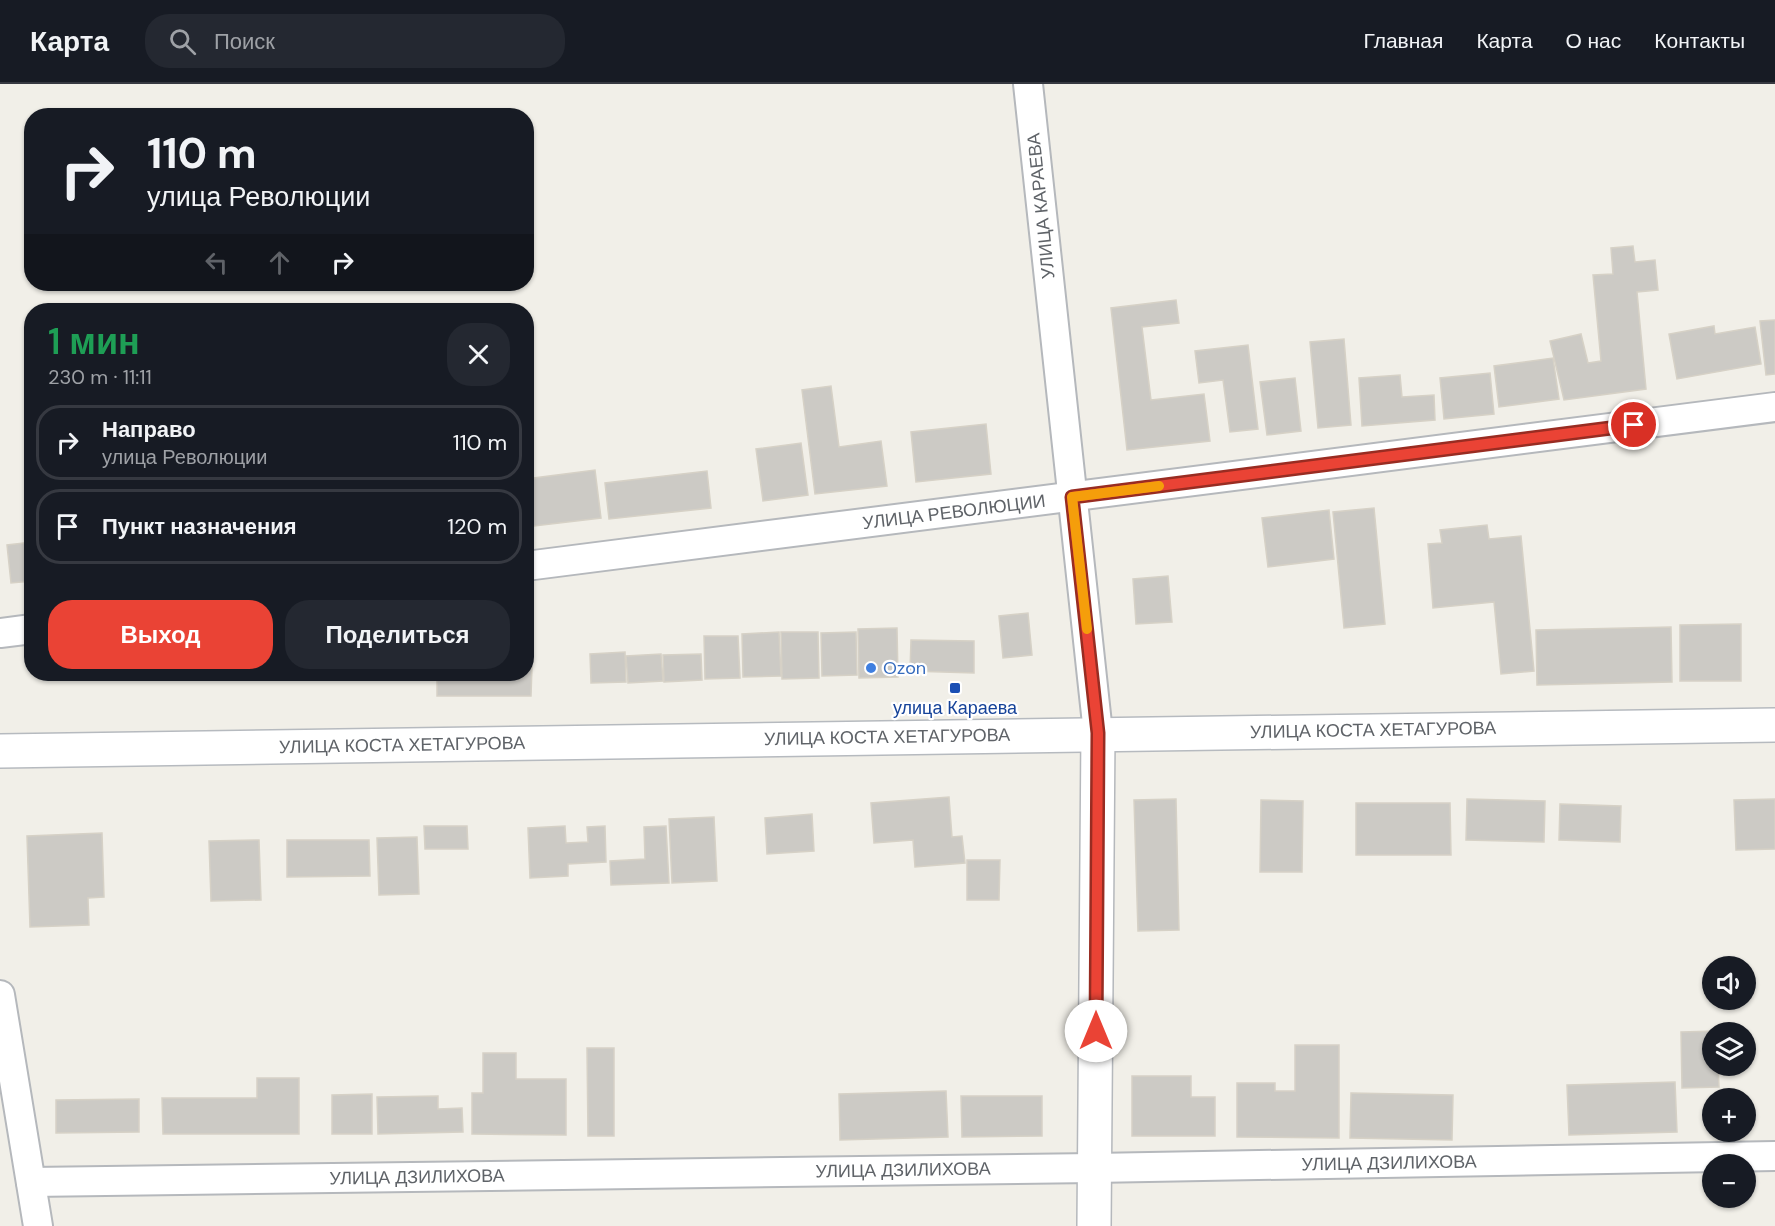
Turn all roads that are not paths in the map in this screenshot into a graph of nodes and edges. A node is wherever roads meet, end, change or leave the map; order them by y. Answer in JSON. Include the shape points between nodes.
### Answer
{"nodes":[{"id":1,"x":1028,"y":84,"type":"edge"},
{"id":2,"x":1775,"y":407,"type":"edge"},
{"id":3,"x":1072,"y":497,"type":"junction"},
{"id":4,"x":534,"y":565,"type":"edge"},
{"id":5,"x":24,"y":630,"type":"edge"},
{"id":6,"x":0,"y":633,"type":"edge"},
{"id":7,"x":1775,"y":725,"type":"edge"},
{"id":8,"x":1098,"y":733,"type":"junction"},
{"id":9,"x":0,"y":751,"type":"edge"},
{"id":10,"x":0,"y":995,"type":"edge"},
{"id":11,"x":1775,"y":1156,"type":"edge"},
{"id":12,"x":1095,"y":1168,"type":"junction"},
{"id":13,"x":31,"y":1182,"type":"junction"},
{"id":14,"x":38,"y":1226,"type":"edge"},
{"id":15,"x":1094,"y":1226,"type":"edge"}],
"edges":[{"from":1,"to":3,"type":"street","name":"УЛИЦА КАРАЕВА"},
{"from":2,"to":3,"type":"street","name":"УЛИЦА РЕВОЛЮЦИИ"},
{"from":3,"to":4,"type":"street","name":"УЛИЦА РЕВОЛЮЦИИ"},
{"from":3,"to":8,"type":"street","name":"УЛИЦА КАРАЕВА"},
{"from":5,"to":6,"type":"street"},
{"from":7,"to":8,"type":"main road","name":"УЛИЦА КОСТА ХЕТАГУРОВА"},
{"from":8,"to":9,"type":"main road","name":"УЛИЦА КОСТА ХЕТАГУРОВА"},
{"from":8,"to":12,"type":"main road","name":"УЛИЦА КАРАЕВА"},
{"from":10,"to":13,"type":"street"},
{"from":11,"to":12,"type":"street","name":"УЛИЦА ДЗИЛИХОВА"},
{"from":12,"to":13,"type":"street","name":"УЛИЦА ДЗИЛИХОВА"},
{"from":12,"to":15,"type":"main road","name":"УЛИЦА КАРАЕВА"},
{"from":13,"to":14,"type":"street"}]}
